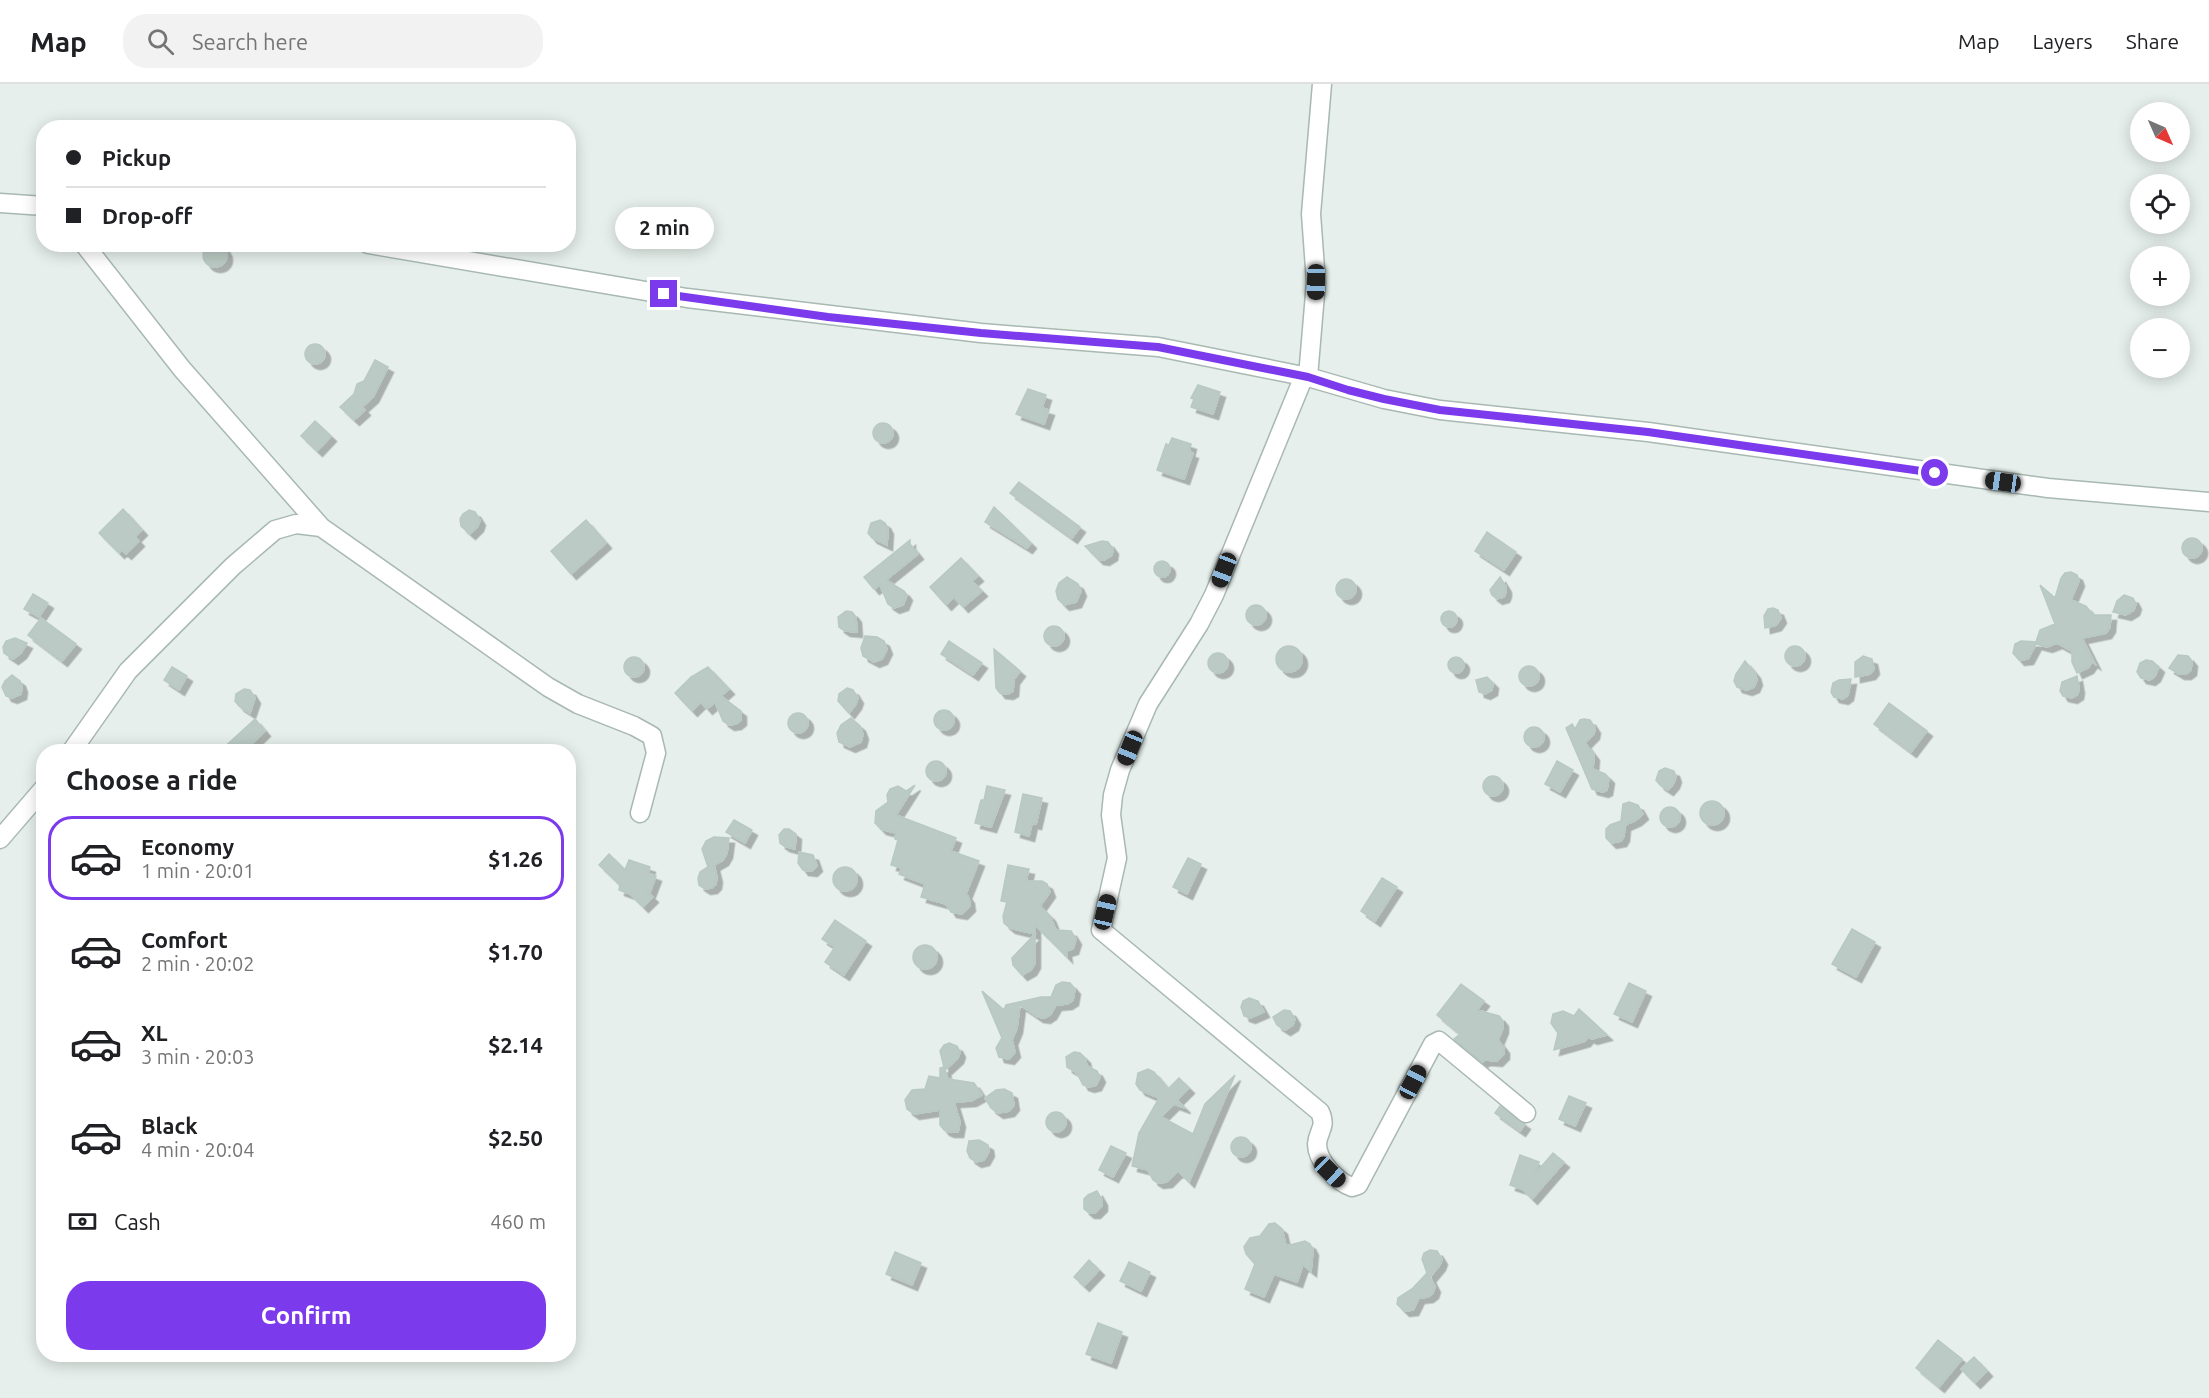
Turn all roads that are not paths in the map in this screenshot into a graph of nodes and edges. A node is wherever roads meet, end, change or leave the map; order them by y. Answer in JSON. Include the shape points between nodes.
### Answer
{"nodes":[{"id":1,"x":1322,"y":84,"type":"edge"},
{"id":2,"x":0,"y":203,"type":"edge"},
{"id":3,"x":36,"y":205,"type":"edge"},
{"id":4,"x":90,"y":252,"type":"edge"},
{"id":5,"x":415,"y":252,"type":"edge"},
{"id":6,"x":1306,"y":377,"type":"junction"},
{"id":7,"x":2209,"y":501,"type":"edge"},
{"id":8,"x":321,"y":527,"type":"junction"},
{"id":9,"x":77,"y":744,"type":"edge"},
{"id":10,"x":36,"y":797,"type":"edge"},
{"id":11,"x":640,"y":813,"type":"dead end"},
{"id":12,"x":0,"y":839,"type":"edge"},
{"id":13,"x":1526,"y":1113,"type":"dead end"}],
"edges":[{"from":1,"to":6,"type":"street","via":[[1311,214],[1315,291]]},
{"from":2,"to":3,"type":"street"},
{"from":4,"to":8,"type":"street","via":[[189,377]]},
{"from":5,"to":6,"type":"street","via":[[699,300],[969,332],[1158,347]]},
{"from":6,"to":7,"type":"street","via":[[1440,410],[1648,432],[2048,488]]},
{"from":6,"to":13,"type":"street","via":[[1214,595],[1148,704],[1120,771],[1111,814],[1117,858],[1101,930],[1320,1112],[1324,1124],[1317,1141],[1319,1153],[1330,1172],[1346,1185],[1358,1185],[1439,1041]]},
{"from":8,"to":9,"type":"street","via":[[296,524],[274,531],[233,566],[128,671]]},
{"from":8,"to":11,"type":"street","via":[[548,687],[652,736],[657,753]]},
{"from":10,"to":12,"type":"street"}]}
